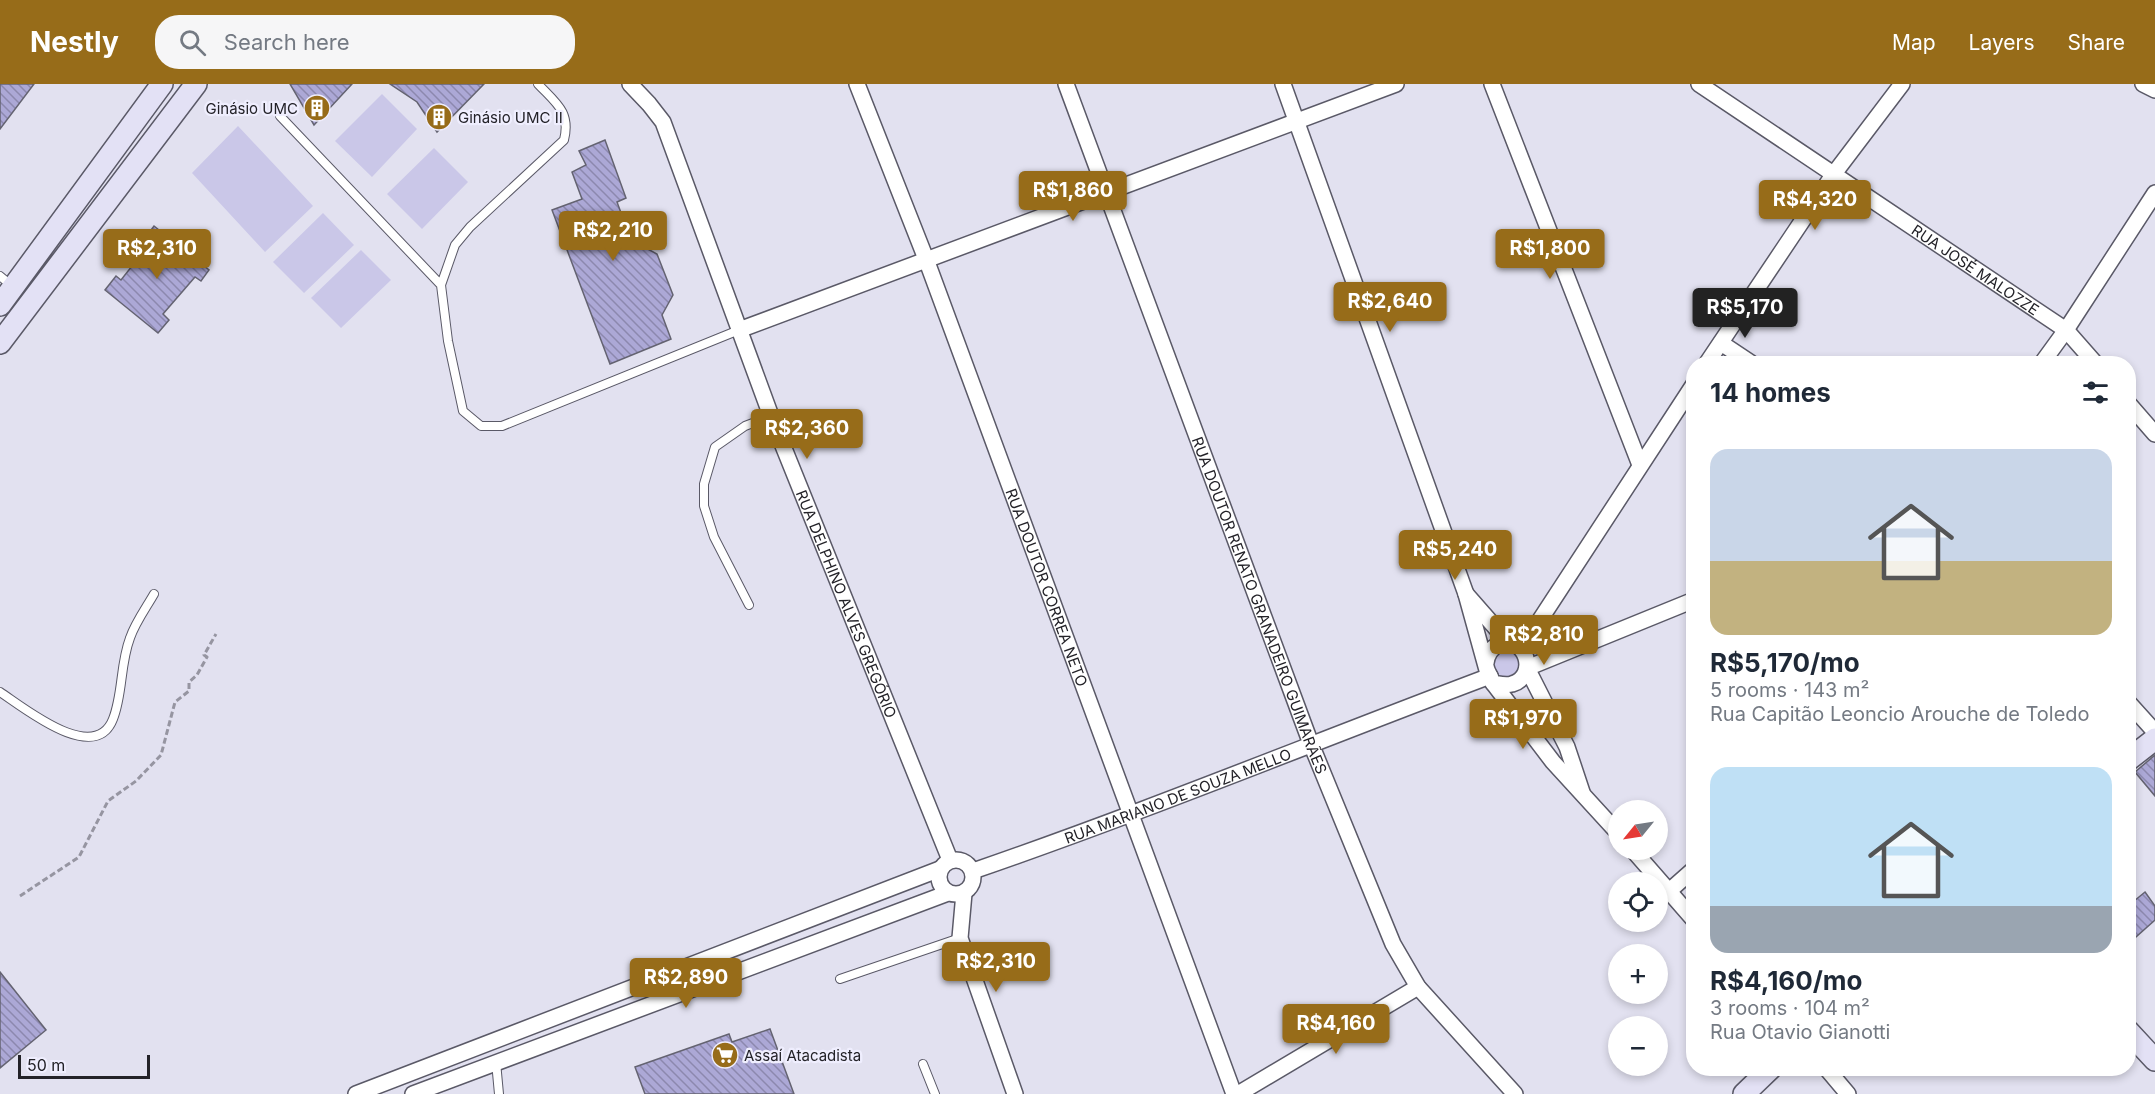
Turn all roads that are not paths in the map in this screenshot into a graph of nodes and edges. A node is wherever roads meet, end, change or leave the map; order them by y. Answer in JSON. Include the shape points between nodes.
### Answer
{"nodes":[{"id":1,"x":162,"y":84,"type":"edge"},
{"id":2,"x":196,"y":84,"type":"edge"},
{"id":3,"x":538,"y":84,"type":"edge"},
{"id":4,"x":630,"y":84,"type":"edge"},
{"id":5,"x":857,"y":84,"type":"edge"},
{"id":6,"x":1066,"y":84,"type":"edge"},
{"id":7,"x":1283,"y":84,"type":"edge"},
{"id":8,"x":1396,"y":84,"type":"edge"},
{"id":9,"x":1492,"y":84,"type":"edge"},
{"id":10,"x":1699,"y":84,"type":"edge"},
{"id":11,"x":1902,"y":84,"type":"edge"},
{"id":12,"x":2143,"y":84,"type":"edge"},
{"id":13,"x":2155,"y":90,"type":"edge"},
{"id":14,"x":280,"y":116,"type":"dead end"},
{"id":15,"x":1297,"y":121,"type":"junction"},
{"id":16,"x":1833,"y":174,"type":"junction"},
{"id":17,"x":1107,"y":192,"type":"junction"},
{"id":18,"x":2155,"y":193,"type":"edge"},
{"id":19,"x":926,"y":259,"type":"junction"},
{"id":20,"x":441,"y":285,"type":"junction"},
{"id":21,"x":3,"y":295,"type":"edge"},
{"id":22,"x":739,"y":330,"type":"junction"},
{"id":23,"x":2066,"y":330,"type":"junction"},
{"id":24,"x":0,"y":343,"type":"edge"},
{"id":25,"x":1720,"y":343,"type":"junction"},
{"id":26,"x":1712,"y":356,"type":"edge"},
{"id":27,"x":1740,"y":356,"type":"edge"},
{"id":28,"x":2047,"y":356,"type":"edge"},
{"id":29,"x":2089,"y":356,"type":"edge"},
{"id":30,"x":1686,"y":396,"type":"edge"},
{"id":31,"x":2136,"y":412,"type":"edge"},
{"id":32,"x":771,"y":416,"type":"junction"},
{"id":33,"x":2155,"y":434,"type":"edge"},
{"id":34,"x":1640,"y":465,"type":"junction"},
{"id":35,"x":154,"y":594,"type":"dead end"},
{"id":36,"x":1466,"y":594,"type":"junction"},
{"id":37,"x":1686,"y":603,"type":"edge"},
{"id":38,"x":749,"y":605,"type":"dead end"},
{"id":39,"x":1515,"y":646,"type":"junction"},
{"id":40,"x":1527,"y":668,"type":"junction"},
{"id":41,"x":1489,"y":674,"type":"junction"},
{"id":42,"x":0,"y":692,"type":"edge"},
{"id":43,"x":2136,"y":711,"type":"edge"},
{"id":44,"x":2155,"y":732,"type":"edge"},
{"id":45,"x":2155,"y":739,"type":"edge"},
{"id":46,"x":1311,"y":744,"type":"junction"},
{"id":47,"x":2136,"y":754,"type":"edge"},
{"id":48,"x":1582,"y":792,"type":"junction"},
{"id":49,"x":1130,"y":815,"type":"junction"},
{"id":50,"x":1608,"y":822,"type":"edge"},
{"id":51,"x":1641,"y":860,"type":"edge"},
{"id":52,"x":945,"y":865,"type":"junction"},
{"id":53,"x":973,"y":871,"type":"junction"},
{"id":54,"x":1651,"y":872,"type":"edge"},
{"id":55,"x":1686,"y":877,"type":"edge"},
{"id":56,"x":1668,"y":892,"type":"joint"},
{"id":57,"x":948,"y":893,"type":"junction"},
{"id":58,"x":964,"y":893,"type":"junction"},
{"id":59,"x":1686,"y":911,"type":"edge"},
{"id":60,"x":960,"y":938,"type":"junction"},
{"id":61,"x":840,"y":979,"type":"dead end"},
{"id":62,"x":1418,"y":987,"type":"junction"},
{"id":63,"x":2136,"y":1040,"type":"edge"},
{"id":64,"x":2155,"y":1060,"type":"edge"},
{"id":65,"x":496,"y":1062,"type":"junction"},
{"id":66,"x":923,"y":1064,"type":"dead end"},
{"id":67,"x":1763,"y":1076,"type":"edge"},
{"id":68,"x":1833,"y":1076,"type":"edge"},
{"id":69,"x":356,"y":1094,"type":"edge"},
{"id":70,"x":412,"y":1094,"type":"edge"},
{"id":71,"x":499,"y":1094,"type":"edge"},
{"id":72,"x":935,"y":1094,"type":"edge"},
{"id":73,"x":1014,"y":1094,"type":"edge"},
{"id":74,"x":1236,"y":1094,"type":"edge"},
{"id":75,"x":1515,"y":1094,"type":"edge"},
{"id":76,"x":1744,"y":1094,"type":"edge"},
{"id":77,"x":1848,"y":1094,"type":"edge"}],
"edges":[{"from":1,"to":21,"type":"main road"},
{"from":2,"to":24,"type":"main road"},
{"from":3,"to":20,"type":"lane","via":[[564,112],[564,140],[470,227],[455,245]]},
{"from":4,"to":22,"type":"street","name":"RUA DELPHINO ALVES GREGÓRIO","via":[[663,122]]},
{"from":5,"to":19,"type":"street","name":"RUA DOUTOR CORREA NETO"},
{"from":6,"to":17,"type":"street","name":"RUA DOUTOR RENATO GRANADEIRO GUIMARÃES"},
{"from":7,"to":15,"type":"street"},
{"from":8,"to":15,"type":"street"},
{"from":9,"to":34,"type":"street"},
{"from":10,"to":16,"type":"street","name":"RUA JOSÉ MALOZZE"},
{"from":11,"to":16,"type":"street"},
{"from":12,"to":13,"type":"street"},
{"from":14,"to":20,"type":"lane"},
{"from":15,"to":17,"type":"street"},
{"from":15,"to":36,"type":"street"},
{"from":16,"to":23,"type":"street","name":"RUA JOSÉ MALOZZE"},
{"from":16,"to":25,"type":"street"},
{"from":17,"to":19,"type":"street"},
{"from":17,"to":46,"type":"street","name":"RUA DOUTOR RENATO GRANADEIRO GUIMARÃES"},
{"from":18,"to":23,"type":"street"},
{"from":19,"to":22,"type":"street"},
{"from":19,"to":49,"type":"street","name":"RUA DOUTOR CORREA NETO"},
{"from":20,"to":22,"type":"lane","via":[[447,341],[463,411],[481,426],[502,426]]},
{"from":22,"to":32,"type":"street","name":"RUA DELPHINO ALVES GREGÓRIO"},
{"from":23,"to":28,"type":"street"},
{"from":23,"to":29,"type":"street","name":"RUA JOSÉ MALOZZE"},
{"from":25,"to":26,"type":"street"},
{"from":25,"to":27,"type":"street"},
{"from":30,"to":34,"type":"street"},
{"from":31,"to":33,"type":"street"},
{"from":32,"to":38,"type":"lane","via":[[745,426],[715,447],[704,484],[704,506],[714,537]]},
{"from":32,"to":52,"type":"street","name":"RUA DELPHINO ALVES GREGÓRIO"},
{"from":34,"to":39,"type":"street"},
{"from":35,"to":42,"type":"lane","via":[[130,638],[113,720],[104,733],[89,738],[65,732]]},
{"from":36,"to":39,"type":"street"},
{"from":36,"to":41,"type":"street"},
{"from":37,"to":40,"type":"street"},
{"from":39,"to":40,"type":"street","via":[[1528,661]]},
{"from":39,"to":41,"type":"street","via":[[1496,646],[1490,650]]},
{"from":40,"to":41,"type":"street","via":[[1514,684]]},
{"from":40,"to":48,"type":"street","via":[[1568,747]]},
{"from":41,"to":46,"type":"street","name":"RUA MARIANO DE SOUZA MELLO"},
{"from":41,"to":48,"type":"street","via":[[1553,762]]},
{"from":43,"to":44,"type":"street"},
{"from":45,"to":47,"type":"main road"},
{"from":46,"to":49,"type":"street","name":"RUA MARIANO DE SOUZA MELLO"},
{"from":46,"to":62,"type":"street","name":"RUA DOUTOR RENATO GRANADEIRO GUIMARÃES","via":[[1393,944]]},
{"from":48,"to":50,"type":"street"},
{"from":49,"to":53,"type":"street","name":"RUA MARIANO DE SOUZA MELLO"},
{"from":49,"to":74,"type":"street","name":"RUA DOUTOR CORREA NETO"},
{"from":51,"to":54,"type":"street"},
{"from":52,"to":53,"type":"street","via":[[964,861]]},
{"from":52,"to":57,"type":"street","via":[[939,883]]},
{"from":52,"to":69,"type":"street"},
{"from":53,"to":58,"type":"street","via":[[972,884]]},
{"from":55,"to":56,"type":"street"},
{"from":56,"to":59,"type":"street"},
{"from":57,"to":58,"type":"street"},
{"from":57,"to":65,"type":"street"},
{"from":58,"to":60,"type":"street"},
{"from":60,"to":61,"type":"lane"},
{"from":60,"to":73,"type":"street"},
{"from":62,"to":74,"type":"street"},
{"from":62,"to":75,"type":"street","name":"RUA DOUTOR RENATO GRANADEIRO GUIMARÃES"},
{"from":63,"to":64,"type":"main road"},
{"from":65,"to":70,"type":"street"},
{"from":65,"to":71,"type":"lane"},
{"from":66,"to":72,"type":"lane"},
{"from":67,"to":76,"type":"main road"},
{"from":68,"to":77,"type":"street"}]}
